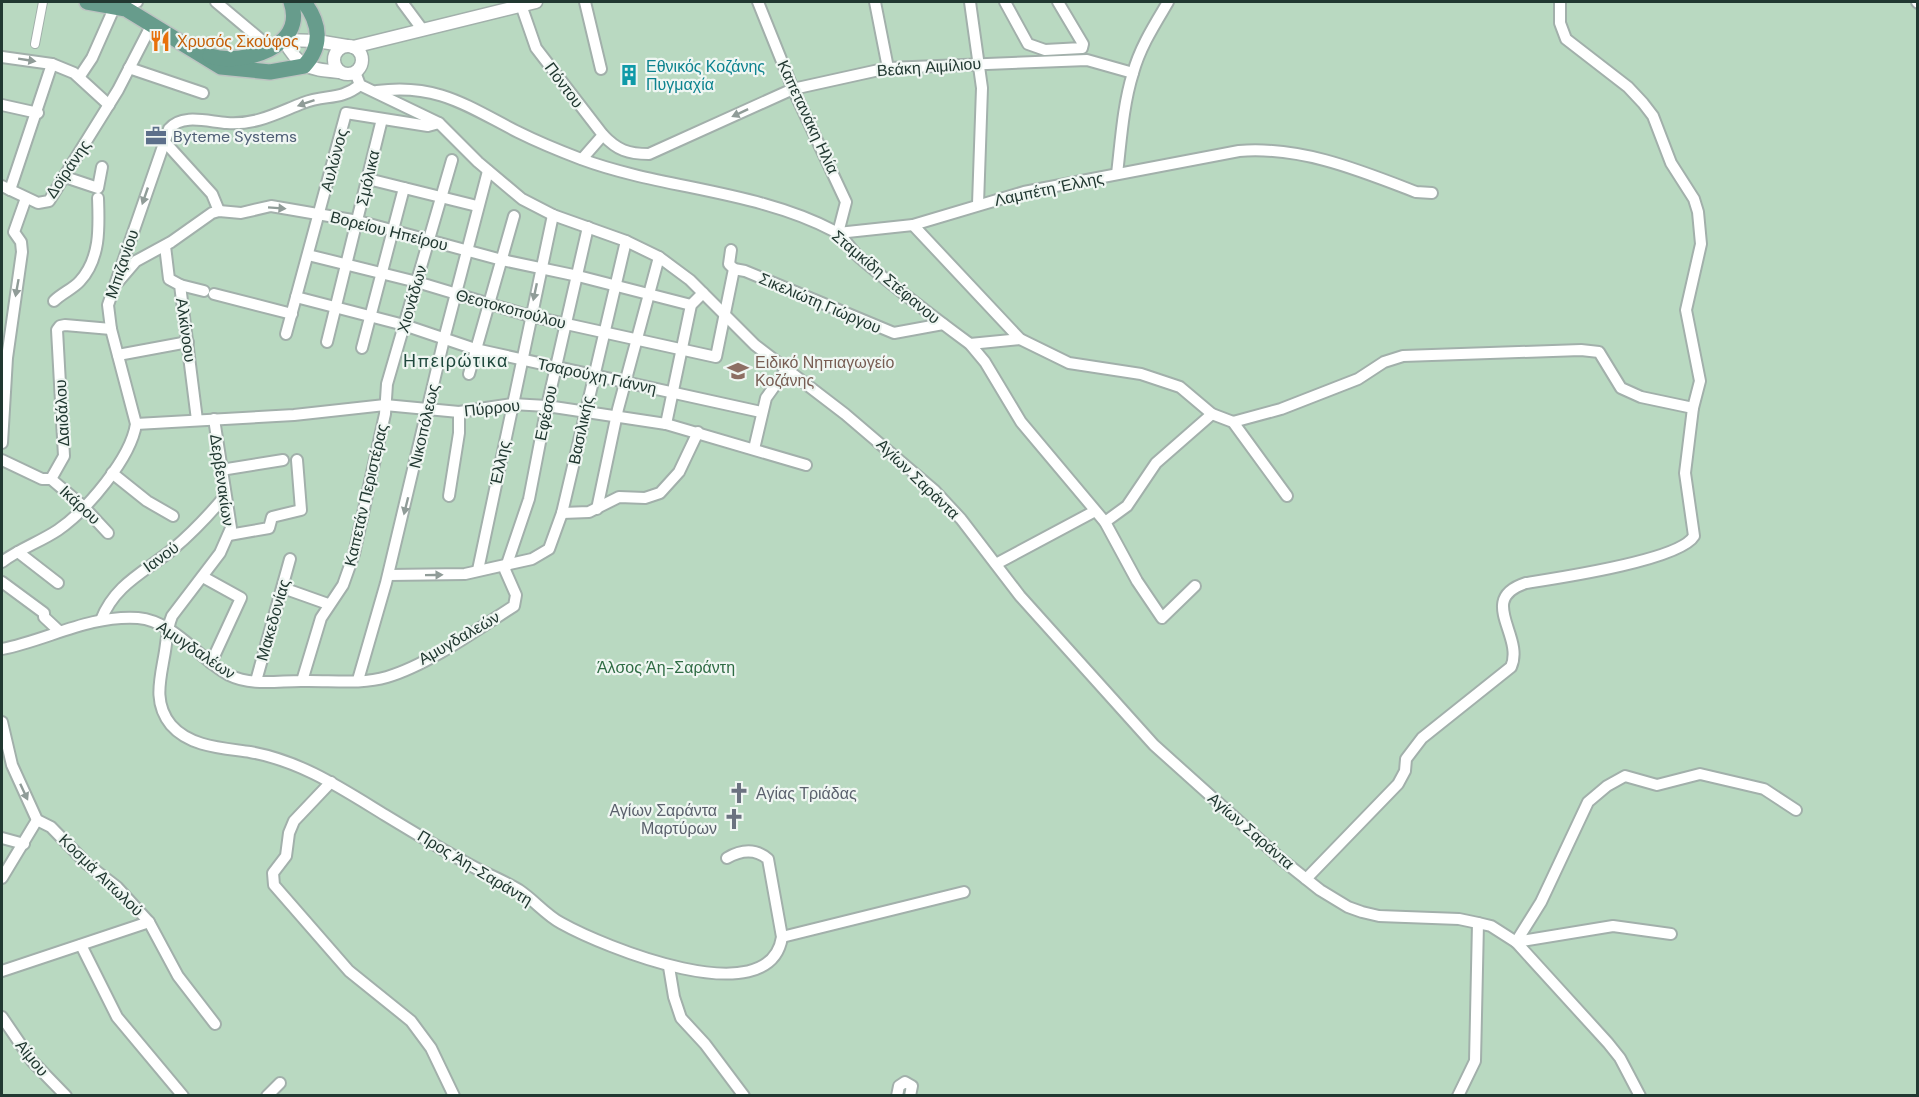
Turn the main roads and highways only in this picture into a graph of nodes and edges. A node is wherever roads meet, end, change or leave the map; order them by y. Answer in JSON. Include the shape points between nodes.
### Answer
{"nodes":[{"id":1,"x":87,"y":2,"type":"edge"},
{"id":2,"x":291,"y":2,"type":"edge"},
{"id":3,"x":304,"y":2,"type":"edge"},
{"id":4,"x":128,"y":4,"type":"edge"},
{"id":5,"x":196,"y":52,"type":"junction"}],
"edges":[{"from":1,"to":4,"type":"main road"},
{"from":2,"to":5,"type":"main road","via":[[294,16],[278,44],[231,58]]},
{"from":3,"to":5,"type":"main road","via":[[316,22],[317,41],[304,66],[270,72],[234,70],[216,65]]},
{"from":4,"to":5,"type":"main road"}]}
